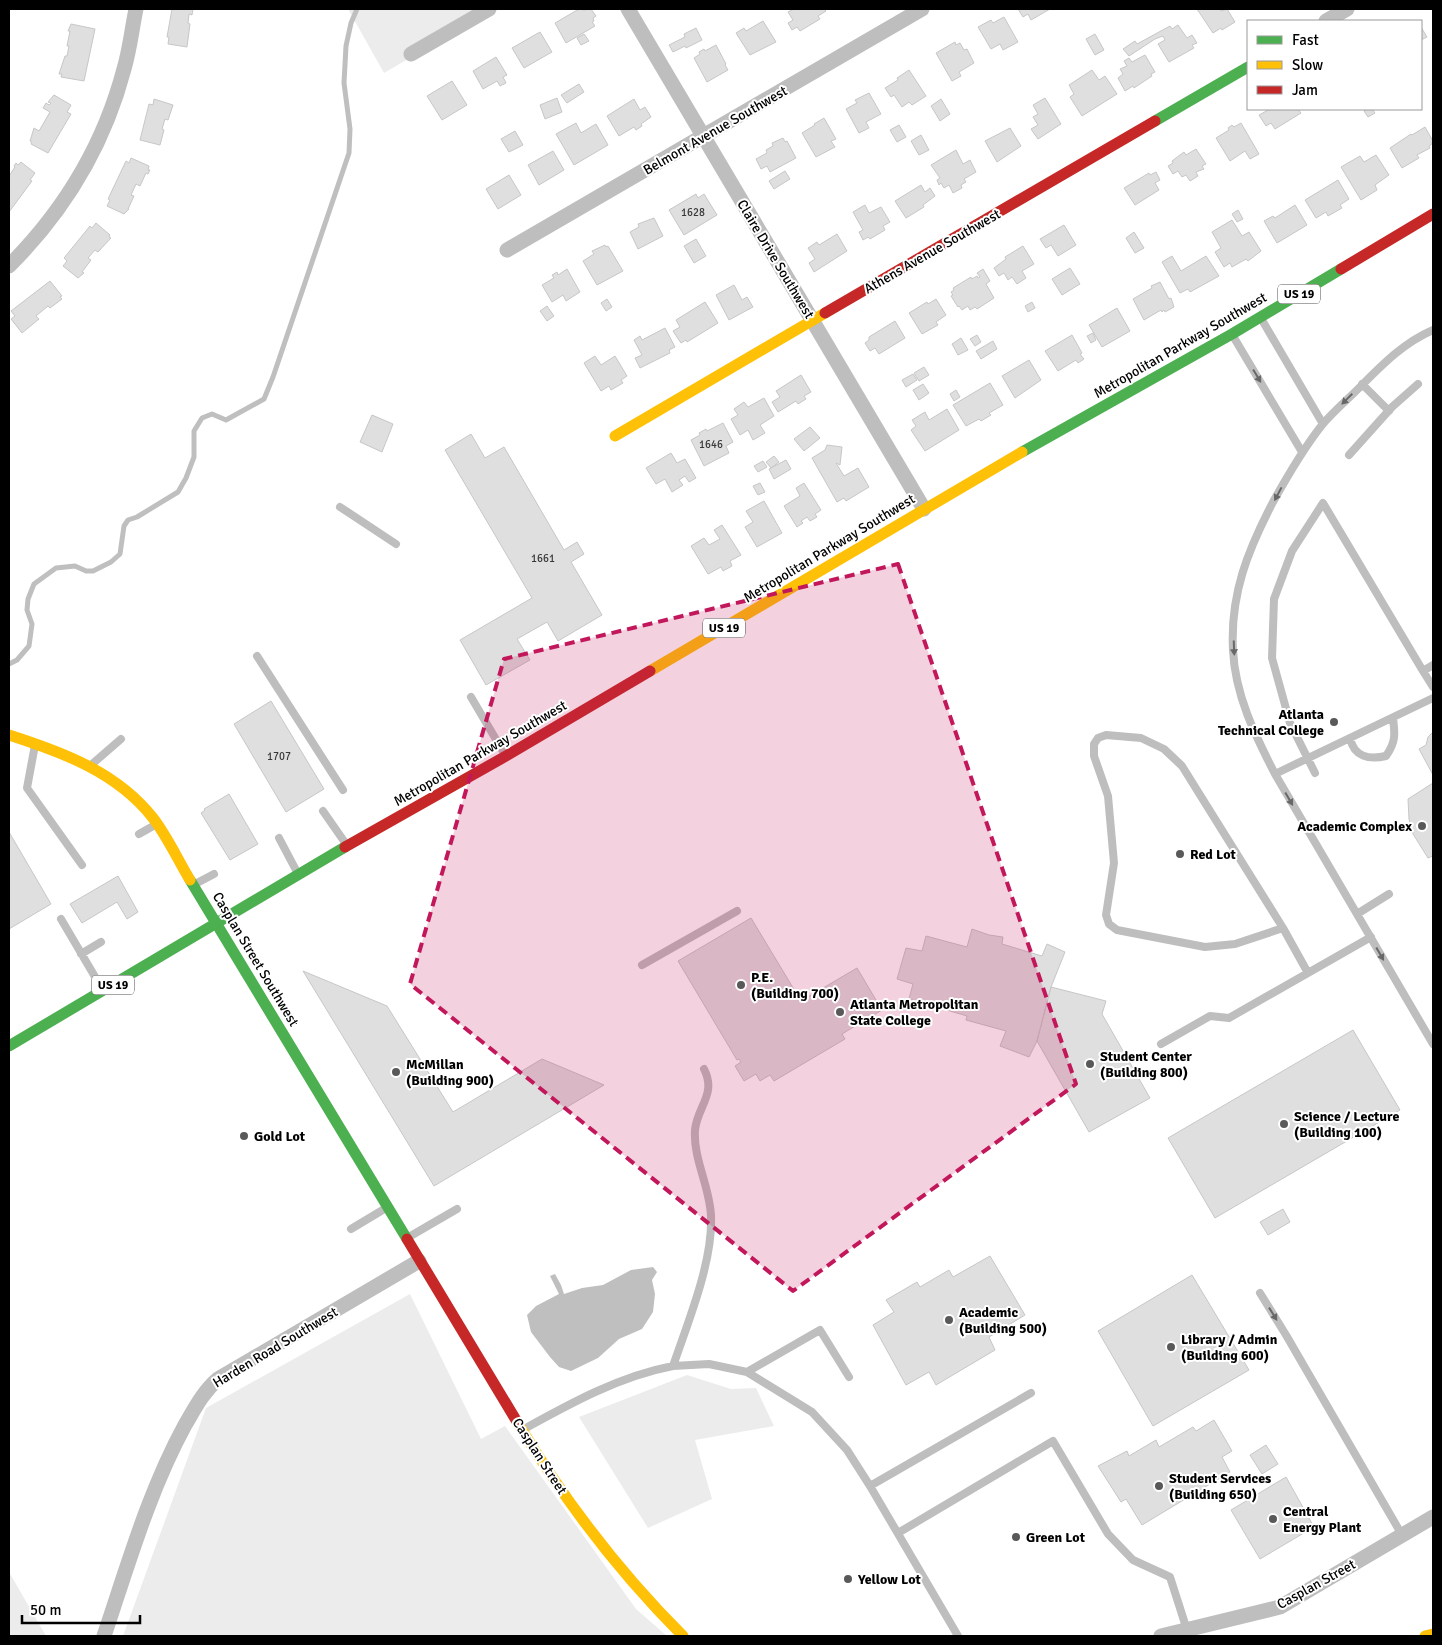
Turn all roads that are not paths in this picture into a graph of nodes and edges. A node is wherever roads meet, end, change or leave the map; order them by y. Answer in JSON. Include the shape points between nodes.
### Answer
{"nodes":[{"id":1,"x":136,"y":9,"type":"edge"},
{"id":2,"x":489,"y":9,"type":"edge"},
{"id":3,"x":628,"y":9,"type":"edge"},
{"id":4,"x":922,"y":9,"type":"edge"},
{"id":5,"x":1347,"y":9,"type":"edge"},
{"id":6,"x":1328,"y":20,"type":"edge"},
{"id":7,"x":411,"y":54,"type":"dead end"},
{"id":8,"x":1247,"y":68,"type":"edge"},
{"id":9,"x":704,"y":136,"type":"junction"},
{"id":10,"x":1433,"y":214,"type":"edge"},
{"id":11,"x":508,"y":250,"type":"dead end"},
{"id":12,"x":9,"y":266,"type":"edge"},
{"id":13,"x":1260,"y":317,"type":"junction"},
{"id":14,"x":812,"y":321,"type":"junction"},
{"id":15,"x":1433,"y":330,"type":"edge"},
{"id":16,"x":1232,"y":334,"type":"junction"},
{"id":17,"x":1362,"y":384,"type":"junction"},
{"id":18,"x":1418,"y":384,"type":"dead end"},
{"id":19,"x":1389,"y":411,"type":"junction"},
{"id":20,"x":1323,"y":424,"type":"junction"},
{"id":21,"x":615,"y":436,"type":"dead end"},
{"id":22,"x":1302,"y":452,"type":"junction"},
{"id":23,"x":1349,"y":455,"type":"dead end"},
{"id":24,"x":340,"y":507,"type":"dead end"},
{"id":25,"x":924,"y":509,"type":"junction"},
{"id":26,"x":396,"y":544,"type":"dead end"},
{"id":27,"x":257,"y":656,"type":"dead end"},
{"id":28,"x":1433,"y":665,"type":"edge"},
{"id":29,"x":1423,"y":671,"type":"junction"},
{"id":30,"x":1433,"y":687,"type":"edge"},
{"id":31,"x":471,"y":697,"type":"dead end"},
{"id":32,"x":1433,"y":698,"type":"edge"},
{"id":33,"x":1393,"y":718,"type":"junction"},
{"id":34,"x":9,"y":735,"type":"edge"},
{"id":35,"x":1350,"y":738,"type":"junction"},
{"id":36,"x":121,"y":739,"type":"dead end"},
{"id":37,"x":35,"y":743,"type":"junction"},
{"id":38,"x":506,"y":756,"type":"junction"},
{"id":39,"x":1307,"y":759,"type":"junction"},
{"id":40,"x":91,"y":765,"type":"junction"},
{"id":41,"x":1316,"y":773,"type":"dead end"},
{"id":42,"x":1275,"y":774,"type":"junction"},
{"id":43,"x":343,"y":790,"type":"dead end"},
{"id":44,"x":323,"y":811,"type":"dead end"},
{"id":45,"x":156,"y":824,"type":"junction"},
{"id":46,"x":139,"y":834,"type":"dead end"},
{"id":47,"x":278,"y":838,"type":"dead end"},
{"id":48,"x":348,"y":847,"type":"junction"},
{"id":49,"x":82,"y":865,"type":"dead end"},
{"id":50,"x":214,"y":874,"type":"dead end"},
{"id":51,"x":298,"y":874,"type":"junction"},
{"id":52,"x":194,"y":885,"type":"junction"},
{"id":53,"x":1389,"y":894,"type":"dead end"},
{"id":54,"x":737,"y":911,"type":"dead end"},
{"id":55,"x":1357,"y":914,"type":"junction"},
{"id":56,"x":61,"y":919,"type":"dead end"},
{"id":57,"x":217,"y":924,"type":"junction"},
{"id":58,"x":1283,"y":928,"type":"junction"},
{"id":59,"x":1370,"y":937,"type":"junction"},
{"id":60,"x":101,"y":942,"type":"dead end"},
{"id":61,"x":81,"y":954,"type":"junction"},
{"id":62,"x":642,"y":965,"type":"dead end"},
{"id":63,"x":1308,"y":973,"type":"junction"},
{"id":64,"x":103,"y":991,"type":"junction"},
{"id":65,"x":1433,"y":1043,"type":"edge"},
{"id":66,"x":1161,"y":1044,"type":"dead end"},
{"id":67,"x":9,"y":1046,"type":"edge"},
{"id":68,"x":704,"y":1069,"type":"dead end"},
{"id":69,"x":388,"y":1208,"type":"junction"},
{"id":70,"x":457,"y":1208,"type":"dead end"},
{"id":71,"x":351,"y":1229,"type":"dead end"},
{"id":72,"x":406,"y":1238,"type":"junction"},
{"id":73,"x":419,"y":1260,"type":"junction"},
{"id":74,"x":1260,"y":1293,"type":"dead end"},
{"id":75,"x":673,"y":1366,"type":"junction"},
{"id":76,"x":747,"y":1372,"type":"junction"},
{"id":77,"x":849,"y":1377,"type":"dead end"},
{"id":78,"x":1031,"y":1393,"type":"dead end"},
{"id":79,"x":522,"y":1430,"type":"junction"},
{"id":80,"x":870,"y":1486,"type":"junction"},
{"id":81,"x":1433,"y":1517,"type":"edge"},
{"id":82,"x":898,"y":1533,"type":"junction"},
{"id":83,"x":1402,"y":1535,"type":"junction"},
{"id":84,"x":1187,"y":1630,"type":"junction"},
{"id":85,"x":1433,"y":1634,"type":"edge"},
{"id":86,"x":104,"y":1636,"type":"edge"},
{"id":87,"x":683,"y":1636,"type":"edge"},
{"id":88,"x":958,"y":1636,"type":"edge"},
{"id":89,"x":1161,"y":1636,"type":"edge"},
{"id":90,"x":1425,"y":1636,"type":"edge"}],
"edges":[{"from":1,"to":12,"type":"street","via":[[125,68],[109,117],[87,164],[64,202]]},
{"from":2,"to":7,"type":"street"},
{"from":3,"to":9,"type":"street","name":"Claire Drive Southwest"},
{"from":4,"to":9,"type":"street","name":"Belmont Avenue Southwest"},
{"from":5,"to":6,"type":"street"},
{"from":8,"to":14,"type":"main road","name":"Athens Avenue Southwest"},
{"from":9,"to":11,"type":"street","name":"Belmont Avenue Southwest"},
{"from":9,"to":14,"type":"street","name":"Claire Drive Southwest"},
{"from":10,"to":13,"type":"main road","name":"Metropolitan Parkway Southwest","number":"US 19"},
{"from":13,"to":16,"type":"main road","name":"Metropolitan Parkway Southwest","number":"US 19"},
{"from":13,"to":20,"type":"lane"},
{"from":14,"to":21,"type":"main road","name":"Athens Avenue Southwest"},
{"from":14,"to":25,"type":"street","name":"Claire Drive Southwest"},
{"from":15,"to":17,"type":"lane","via":[[1397,351]]},
{"from":16,"to":22,"type":"lane","one_way":true},
{"from":16,"to":25,"type":"main road","name":"Metropolitan Parkway Southwest","number":"US 19"},
{"from":17,"to":19,"type":"lane"},
{"from":17,"to":20,"type":"lane","one_way":true},
{"from":18,"to":19,"type":"lane"},
{"from":19,"to":23,"type":"lane"},
{"from":20,"to":22,"type":"lane"},
{"from":22,"to":42,"type":"lane","one_way":true,"via":[[1250,550],[1236,597],[1233,625],[1236,677],[1244,706]]},
{"from":24,"to":26,"type":"lane"},
{"from":25,"to":38,"type":"main road","name":"Metropolitan Parkway Southwest","number":"US 19"},
{"from":27,"to":43,"type":"lane"},
{"from":28,"to":29,"type":"lane"},
{"from":29,"to":30,"type":"lane"},
{"from":29,"to":39,"type":"lane","via":[[1323,503],[1292,551],[1274,599],[1272,658],[1290,723]]},
{"from":31,"to":38,"type":"lane"},
{"from":32,"to":33,"type":"lane"},
{"from":33,"to":35,"type":"lane"},
{"from":33,"to":35,"type":"lane","via":[[1393,746],[1386,756],[1373,759],[1363,756],[1352,747]]},
{"from":34,"to":37,"type":"main road","name":"Casplan Street Southwest"},
{"from":35,"to":39,"type":"lane"},
{"from":36,"to":40,"type":"lane"},
{"from":37,"to":40,"type":"main road","name":"Casplan Street Southwest"},
{"from":37,"to":49,"type":"lane","via":[[27,788]]},
{"from":38,"to":48,"type":"main road","name":"Metropolitan Parkway Southwest","number":"US 19"},
{"from":39,"to":41,"type":"lane"},
{"from":39,"to":42,"type":"lane"},
{"from":40,"to":45,"type":"main road","name":"Casplan Street Southwest","via":[[124,789]]},
{"from":42,"to":55,"type":"lane","one_way":true},
{"from":44,"to":48,"type":"lane"},
{"from":45,"to":46,"type":"lane"},
{"from":45,"to":52,"type":"main road","name":"Casplan Street Southwest"},
{"from":47,"to":51,"type":"lane"},
{"from":48,"to":51,"type":"main road","name":"Metropolitan Parkway Southwest","number":"US 19"},
{"from":50,"to":52,"type":"lane"},
{"from":51,"to":57,"type":"main road","name":"Metropolitan Parkway Southwest","number":"US 19"},
{"from":52,"to":57,"type":"main road","name":"Casplan Street Southwest"},
{"from":53,"to":55,"type":"lane"},
{"from":54,"to":62,"type":"lane"},
{"from":55,"to":59,"type":"lane"},
{"from":56,"to":61,"type":"lane"},
{"from":57,"to":64,"type":"main road","name":"Metropolitan Parkway Southwest","number":"US 19"},
{"from":57,"to":69,"type":"main road","name":"Casplan Street Southwest"},
{"from":58,"to":58,"type":"lane","via":[[1182,766],[1164,749],[1141,738],[1106,735],[1098,738],[1094,744],[1094,756],[1108,796],[1114,863],[1106,915],[1109,924],[1117,930],[1205,946],[1234,944]]},
{"from":58,"to":63,"type":"lane"},
{"from":59,"to":63,"type":"lane"},
{"from":59,"to":65,"type":"lane","one_way":true},
{"from":60,"to":61,"type":"lane"},
{"from":61,"to":64,"type":"lane"},
{"from":63,"to":66,"type":"lane","via":[[1229,1018],[1210,1016]]},
{"from":64,"to":67,"type":"main road","name":"Metropolitan Parkway Southwest","number":"US 19"},
{"from":68,"to":75,"type":"lane","via":[[708,1077],[708,1094],[695,1130],[708,1192],[711,1236],[704,1269]]},
{"from":69,"to":71,"type":"lane"},
{"from":69,"to":72,"type":"main road","name":"Casplan Street Southwest"},
{"from":70,"to":72,"type":"lane"},
{"from":72,"to":73,"type":"main road","name":"Casplan Street Southwest"},
{"from":73,"to":79,"type":"main road","name":"Casplan Street"},
{"from":73,"to":86,"type":"street","name":"Harden Road Southwest","via":[[207,1388],[158,1483]]},
{"from":74,"to":83,"type":"lane","one_way":true},
{"from":75,"to":76,"type":"lane","via":[[709,1364]]},
{"from":75,"to":79,"type":"lane","via":[[626,1378]]},
{"from":76,"to":77,"type":"lane","via":[[820,1330]]},
{"from":76,"to":80,"type":"lane","via":[[812,1412],[846,1450]]},
{"from":78,"to":80,"type":"lane"},
{"from":79,"to":87,"type":"main road","name":"Casplan Street","via":[[596,1538],[648,1601]]},
{"from":80,"to":82,"type":"lane"},
{"from":81,"to":83,"type":"street","name":"Casplan Street"},
{"from":82,"to":84,"type":"lane","via":[[1052,1442],[1108,1534],[1133,1560],[1170,1577]]},
{"from":82,"to":88,"type":"lane"},
{"from":83,"to":84,"type":"street","name":"Casplan Street","via":[[1280,1607]]},
{"from":84,"to":89,"type":"street","name":"Casplan Street"},
{"from":85,"to":90,"type":"main road"}]}
